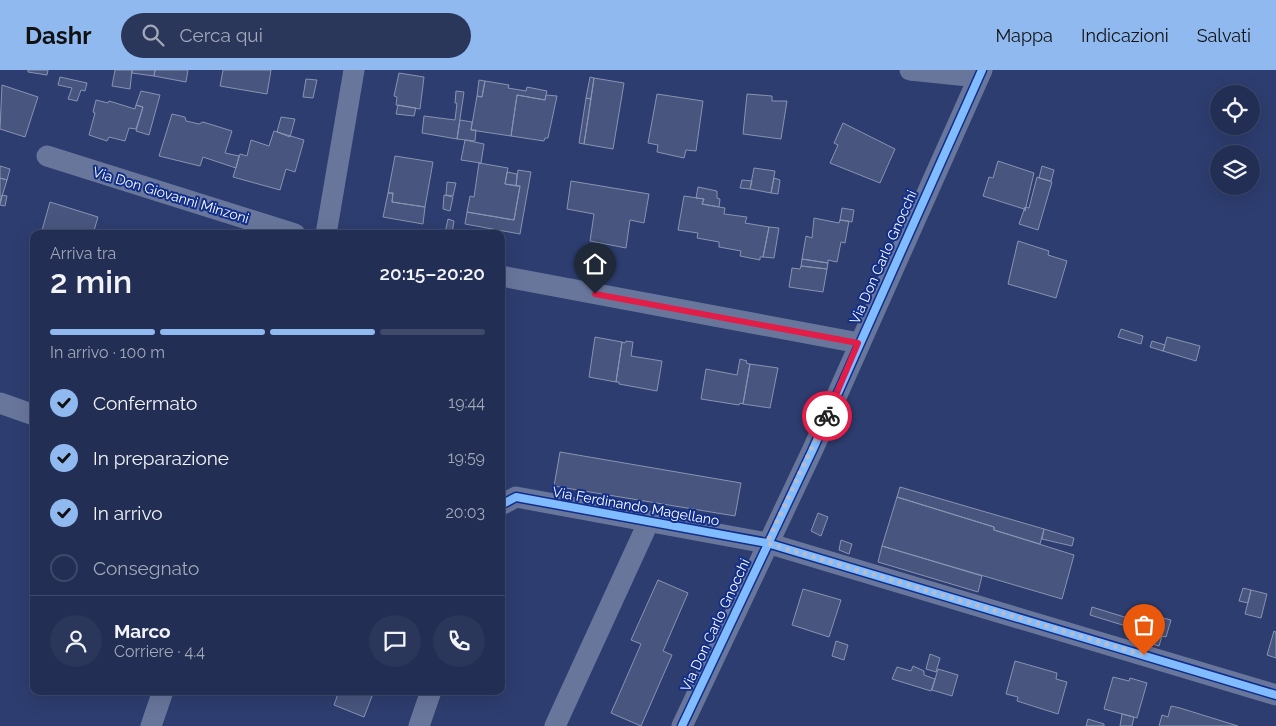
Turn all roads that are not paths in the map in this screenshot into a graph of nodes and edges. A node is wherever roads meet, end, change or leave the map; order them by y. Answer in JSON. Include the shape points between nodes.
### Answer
{"nodes":[{"id":1,"x":354,"y":70,"type":"edge"},
{"id":2,"x":910,"y":70,"type":"edge"},
{"id":3,"x":980,"y":74,"type":"edge"},
{"id":4,"x":47,"y":156,"type":"dead end"},
{"id":5,"x":282,"y":230,"type":"edge"},
{"id":6,"x":327,"y":230,"type":"edge"},
{"id":7,"x":505,"y":277,"type":"edge"},
{"id":8,"x":858,"y":343,"type":"junction"},
{"id":9,"x":0,"y":403,"type":"edge"},
{"id":10,"x":30,"y":414,"type":"edge"},
{"id":11,"x":505,"y":503,"type":"edge"},
{"id":12,"x":649,"y":521,"type":"junction"},
{"id":13,"x":767,"y":543,"type":"junction"},
{"id":14,"x":162,"y":695,"type":"edge"},
{"id":15,"x":430,"y":695,"type":"edge"},
{"id":16,"x":1276,"y":695,"type":"edge"},
{"id":17,"x":151,"y":726,"type":"edge"},
{"id":18,"x":418,"y":726,"type":"edge"},
{"id":19,"x":555,"y":726,"type":"edge"},
{"id":20,"x":682,"y":726,"type":"edge"}],
"edges":[{"from":1,"to":6,"type":"street"},
{"from":2,"to":3,"type":"street"},
{"from":3,"to":8,"type":"street","name":"Via Don Carlo Gnocchi"},
{"from":4,"to":5,"type":"street","name":"Via Don Giovanni Minzoni"},
{"from":7,"to":8,"type":"street"},
{"from":8,"to":13,"type":"street","name":"Via Don Carlo Gnocchi"},
{"from":9,"to":10,"type":"street"},
{"from":11,"to":12,"type":"street","name":"Via Ferdinando Magellano","via":[[516,497]]},
{"from":12,"to":13,"type":"street","name":"Via Ferdinando Magellano"},
{"from":12,"to":19,"type":"street","name":"Via Ferdinando Magellano"},
{"from":13,"to":16,"type":"street","name":"Via Ferdinando Magellano"},
{"from":13,"to":20,"type":"street","name":"Via Don Carlo Gnocchi"},
{"from":14,"to":17,"type":"street"},
{"from":15,"to":18,"type":"street"}]}
